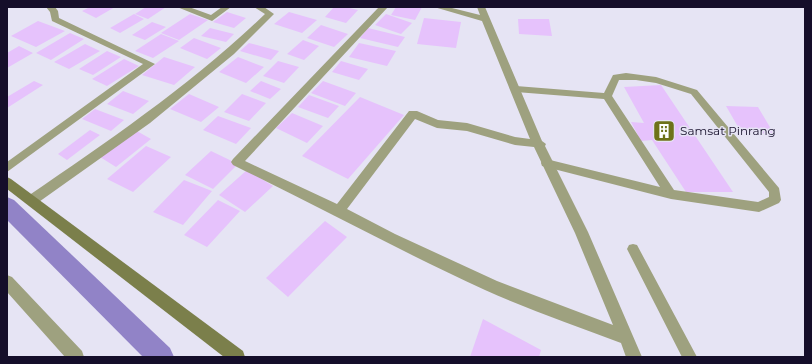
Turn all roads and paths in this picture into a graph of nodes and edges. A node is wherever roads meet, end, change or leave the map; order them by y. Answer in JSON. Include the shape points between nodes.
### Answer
{"nodes":[{"id":1,"x":50,"y":7,"type":"edge"},
{"id":2,"x":181,"y":7,"type":"edge"},
{"id":3,"x":227,"y":7,"type":"edge"},
{"id":4,"x":258,"y":7,"type":"edge"},
{"id":5,"x":384,"y":7,"type":"edge"},
{"id":6,"x":438,"y":7,"type":"edge"},
{"id":7,"x":481,"y":7,"type":"edge"},
{"id":8,"x":486,"y":19,"type":"junction"},
{"id":9,"x":516,"y":89,"type":"junction"},
{"id":10,"x":607,"y":96,"type":"junction"},
{"id":11,"x":540,"y":144,"type":"junction"},
{"id":12,"x":546,"y":162,"type":"junction"},
{"id":13,"x":7,"y":168,"type":"edge"},
{"id":14,"x":7,"y":182,"type":"edge"},
{"id":15,"x":671,"y":194,"type":"junction"},
{"id":16,"x":32,"y":200,"type":"junction"},
{"id":17,"x":339,"y":211,"type":"junction"},
{"id":18,"x":633,"y":250,"type":"dead end"},
{"id":19,"x":7,"y":282,"type":"edge"},
{"id":20,"x":626,"y":338,"type":"junction"},
{"id":21,"x":72,"y":356,"type":"edge"},
{"id":22,"x":237,"y":357,"type":"edge"},
{"id":23,"x":634,"y":357,"type":"edge"},
{"id":24,"x":690,"y":357,"type":"edge"}],
"edges":[{"from":1,"to":13,"type":"street","via":[[56,19],[61,22],[150,64]]},
{"from":2,"to":3,"type":"street","via":[[212,18]]},
{"from":4,"to":16,"type":"street","via":[[270,14],[231,52],[146,120]]},
{"from":5,"to":17,"type":"street","via":[[237,162]]},
{"from":6,"to":8,"type":"street"},
{"from":7,"to":8,"type":"street"},
{"from":8,"to":9,"type":"street"},
{"from":9,"to":10,"type":"lane"},
{"from":9,"to":11,"type":"street"},
{"from":10,"to":15,"type":"lane"},
{"from":10,"to":15,"type":"lane","via":[[616,77],[634,75],[694,92],[775,191],[775,200],[759,207]]},
{"from":11,"to":12,"type":"street"},
{"from":11,"to":17,"type":"street","via":[[515,141],[467,127],[437,124],[413,114]]},
{"from":12,"to":15,"type":"lane"},
{"from":12,"to":20,"type":"street","via":[[581,232]]},
{"from":14,"to":16,"type":"main road"},
{"from":16,"to":22,"type":"main road"},
{"from":17,"to":20,"type":"street","via":[[492,286]]},
{"from":18,"to":24,"type":"lane"},
{"from":19,"to":21,"type":"street"},
{"from":20,"to":23,"type":"street"}]}
